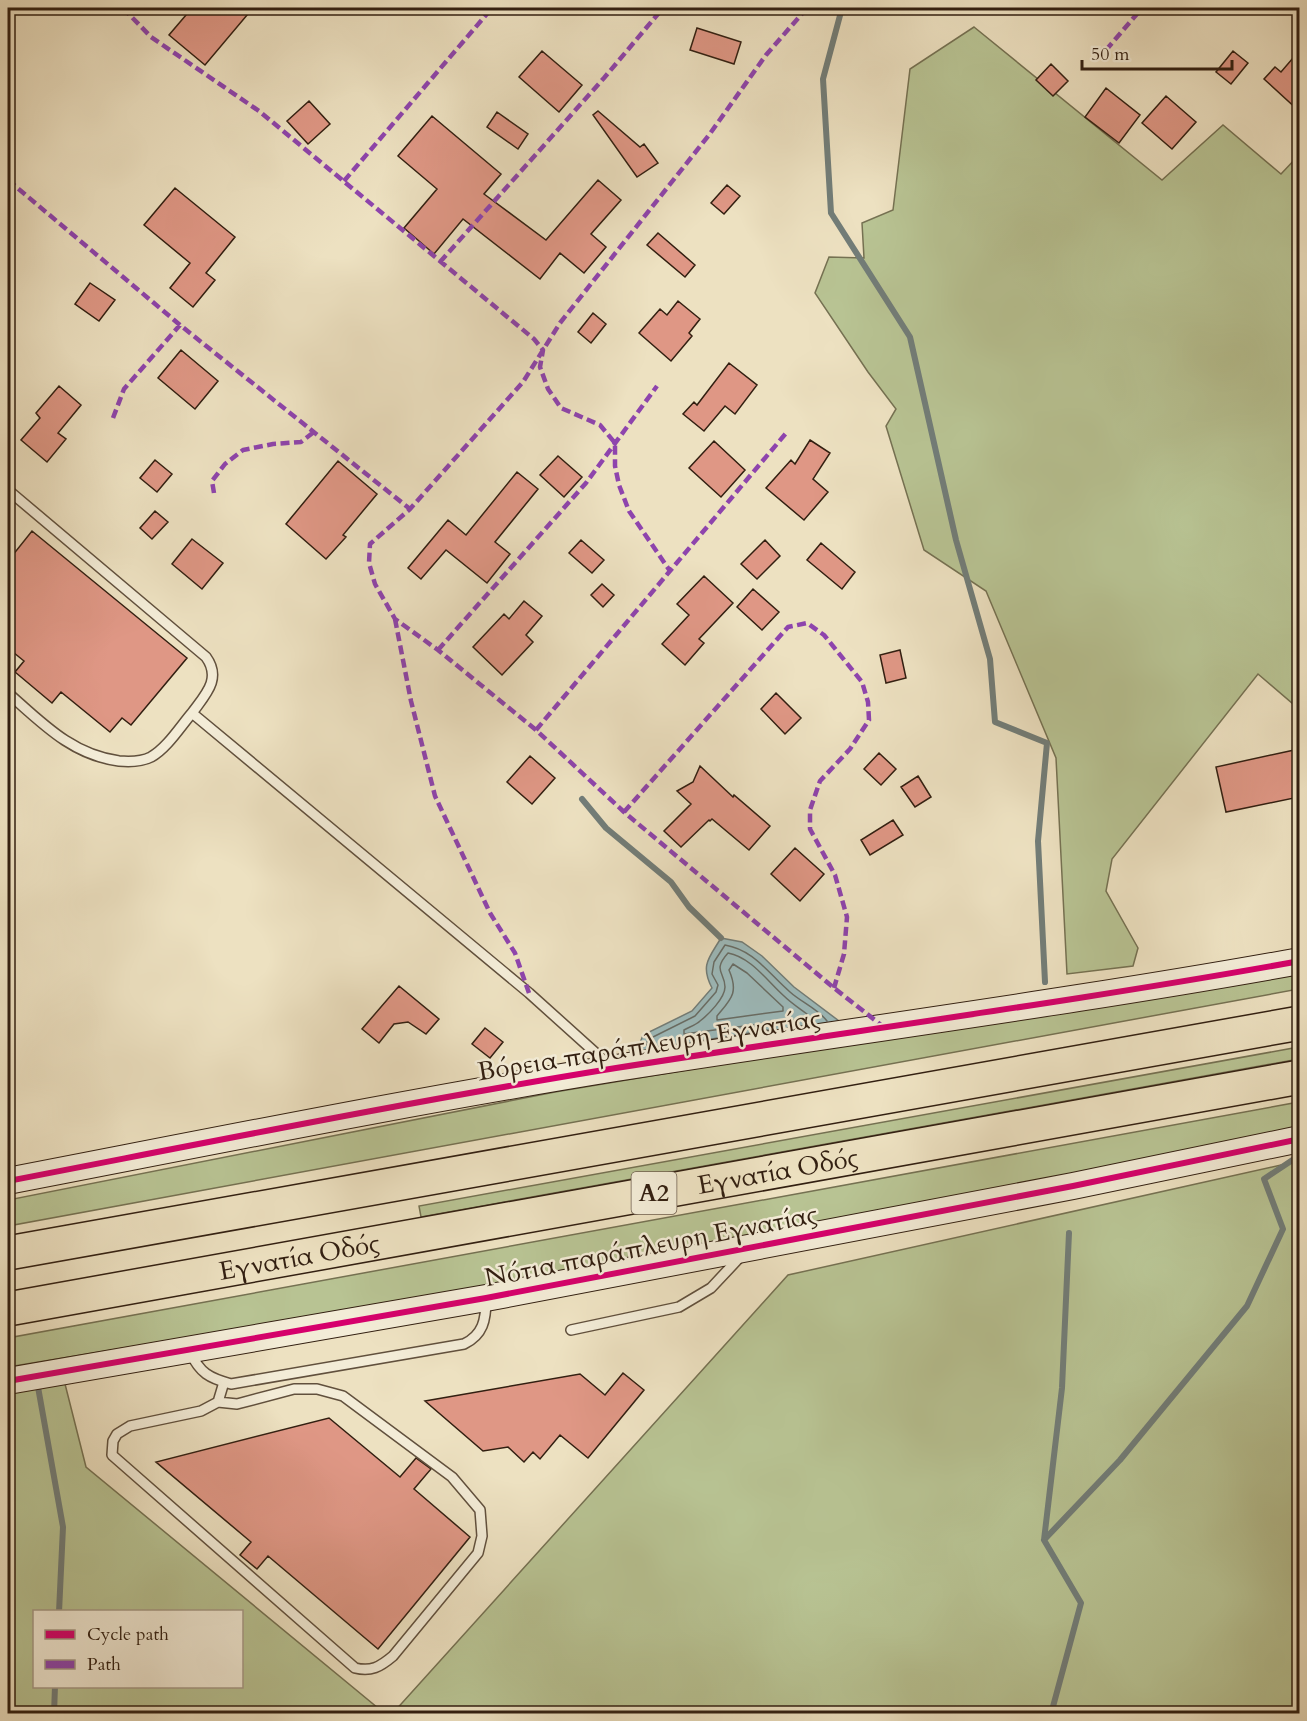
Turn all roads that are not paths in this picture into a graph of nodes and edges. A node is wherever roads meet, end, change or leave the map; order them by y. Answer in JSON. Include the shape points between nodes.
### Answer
{"nodes":[{"id":1,"x":8,"y":490,"type":"edge"},
{"id":2,"x":8,"y":693,"type":"edge"},
{"id":3,"x":192,"y":713,"type":"junction"},
{"id":4,"x":1299,"y":961,"type":"edge"},
{"id":5,"x":1299,"y":1023,"type":"edge"},
{"id":6,"x":613,"y":1069,"type":"junction"},
{"id":7,"x":1299,"y":1077,"type":"edge"},
{"id":8,"x":1299,"y":1138,"type":"edge"},
{"id":9,"x":8,"y":1181,"type":"edge"},
{"id":10,"x":749,"y":1248,"type":"junction"},
{"id":11,"x":8,"y":1253,"type":"edge"},
{"id":12,"x":486,"y":1298,"type":"junction"},
{"id":13,"x":8,"y":1309,"type":"edge"},
{"id":14,"x":571,"y":1330,"type":"dead end"},
{"id":15,"x":189,"y":1349,"type":"junction"},
{"id":16,"x":8,"y":1381,"type":"edge"},
{"id":17,"x":224,"y":1382,"type":"junction"},
{"id":18,"x":218,"y":1402,"type":"junction"}],
"edges":[{"from":1,"to":3,"type":"lane","via":[[206,657],[212,667],[213,684]]},
{"from":2,"to":3,"type":"lane","via":[[74,747],[125,762],[145,760],[158,752]]},
{"from":3,"to":6,"type":"lane","via":[[529,993]]},
{"from":4,"to":6,"type":"street","name":"Βόρεια παράπλευρη Εγνατίας"},
{"from":5,"to":11,"type":"highway","name":"Εγνατία Οδός","number":"Α2"},
{"from":6,"to":9,"type":"street","name":"Βόρεια παράπλευρη Εγνατίας"},
{"from":7,"to":13,"type":"highway","name":"Εγνατία Οδός","number":"Α2"},
{"from":8,"to":10,"type":"street","name":"Νότια παράπλευρη Εγνατίας"},
{"from":10,"to":12,"type":"street","name":"Νότια παράπλευρη Εγνατίας"},
{"from":10,"to":14,"type":"lane","via":[[711,1288],[679,1307]]},
{"from":12,"to":15,"type":"street","name":"Νότια παράπλευρη Εγνατίας"},
{"from":12,"to":17,"type":"lane","via":[[482,1330],[464,1344],[244,1383]]},
{"from":15,"to":16,"type":"street","name":"Νότια παράπλευρη Εγνατίας"},
{"from":15,"to":17,"type":"lane","via":[[206,1376]]},
{"from":17,"to":18,"type":"lane"},
{"from":18,"to":18,"type":"lane","via":[[201,1410],[130,1426],[117,1434],[112,1455],[355,1668],[367,1671],[382,1665],[478,1553],[482,1536],[480,1510],[452,1477],[343,1396],[317,1389],[294,1389],[237,1404]]}]}
